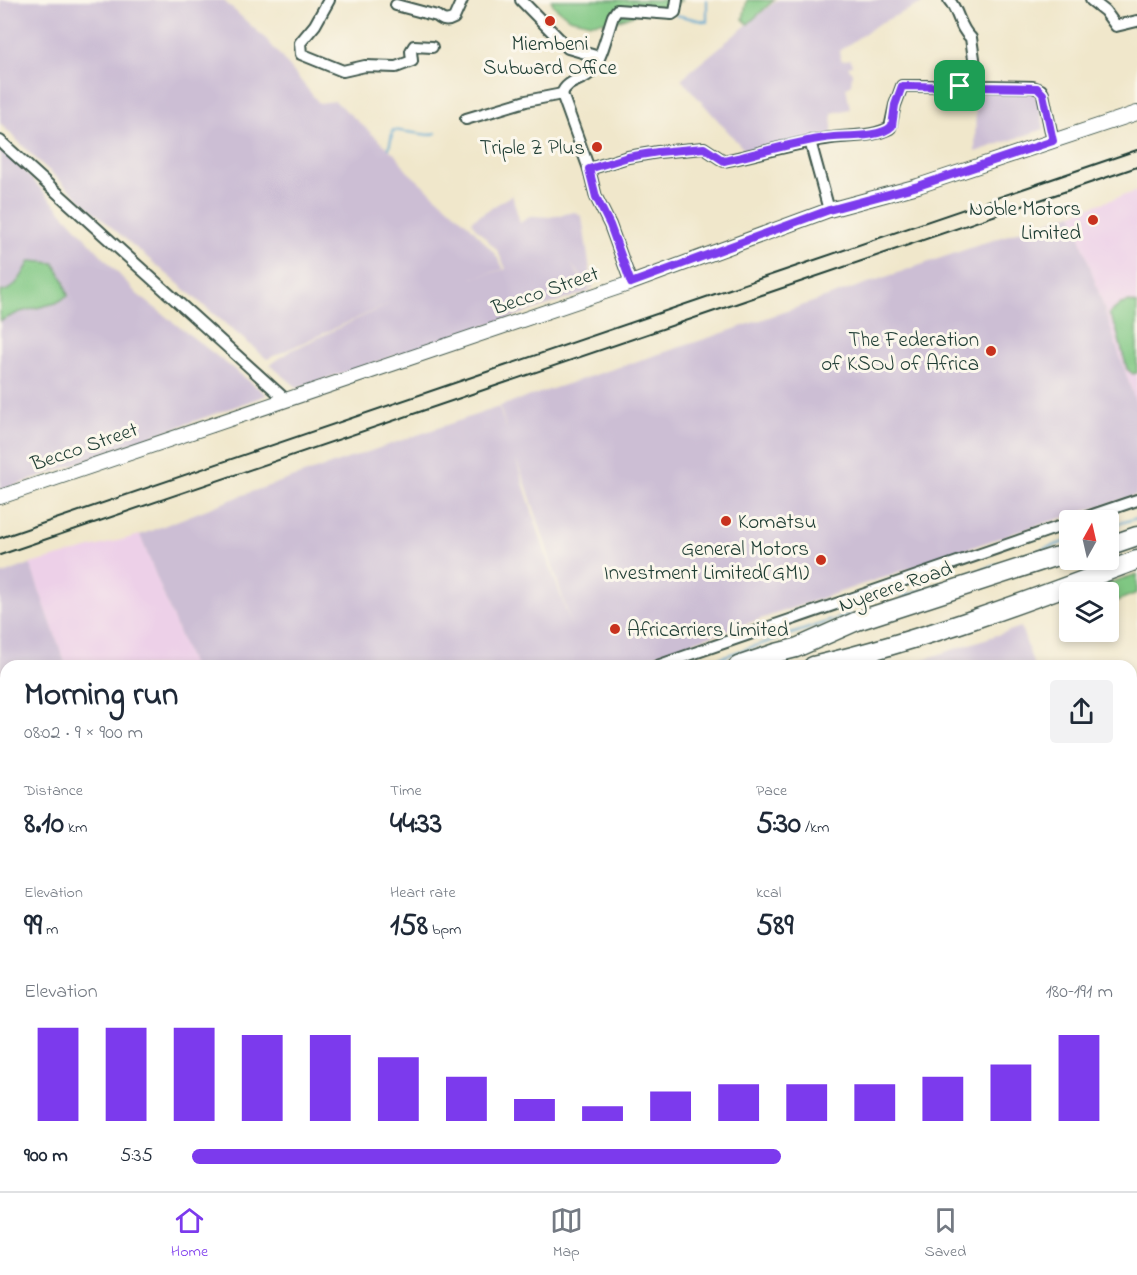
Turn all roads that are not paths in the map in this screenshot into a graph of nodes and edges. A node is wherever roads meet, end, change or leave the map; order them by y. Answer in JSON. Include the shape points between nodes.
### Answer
{"nodes":[{"id":1,"x":329,"y":0,"type":"edge"},
{"id":2,"x":462,"y":0,"type":"edge"},
{"id":3,"x":521,"y":0,"type":"edge"},
{"id":4,"x":676,"y":0,"type":"edge"},
{"id":5,"x":949,"y":0,"type":"edge"},
{"id":6,"x":1091,"y":0,"type":"edge"},
{"id":7,"x":396,"y":5,"type":"dead end"},
{"id":8,"x":1137,"y":21,"type":"edge"},
{"id":9,"x":432,"y":47,"type":"dead end"},
{"id":10,"x":599,"y":57,"type":"junction"},
{"id":11,"x":978,"y":86,"type":"junction"},
{"id":12,"x":562,"y":94,"type":"junction"},
{"id":13,"x":1137,"y":113,"type":"edge"},
{"id":14,"x":466,"y":119,"type":"dead end"},
{"id":15,"x":0,"y":141,"type":"edge"},
{"id":16,"x":810,"y":141,"type":"junction"},
{"id":17,"x":1053,"y":141,"type":"junction"},
{"id":18,"x":589,"y":169,"type":"junction"},
{"id":19,"x":829,"y":210,"type":"junction"},
{"id":20,"x":631,"y":283,"type":"junction"},
{"id":21,"x":286,"y":400,"type":"junction"},
{"id":22,"x":0,"y":497,"type":"edge"},
{"id":23,"x":1137,"y":500,"type":"edge"},
{"id":24,"x":1108,"y":510,"type":"edge"},
{"id":25,"x":1059,"y":527,"type":"edge"},
{"id":26,"x":1137,"y":536,"type":"edge"},
{"id":27,"x":1119,"y":542,"type":"edge"},
{"id":28,"x":1059,"y":556,"type":"edge"},
{"id":29,"x":1137,"y":560,"type":"edge"},
{"id":30,"x":674,"y":660,"type":"edge"},
{"id":31,"x":756,"y":660,"type":"edge"},
{"id":32,"x":838,"y":660,"type":"edge"}],
"edges":[{"from":1,"to":9,"type":"street","via":[[300,44],[301,54],[313,61],[343,71],[365,66],[396,68],[412,61],[414,46]]},
{"from":2,"to":7,"type":"street","via":[[454,18],[446,21]]},
{"from":3,"to":10,"type":"street","via":[[568,48]]},
{"from":4,"to":10,"type":"street","via":[[673,14],[617,10]]},
{"from":5,"to":11,"type":"street","via":[[964,32],[971,38]]},
{"from":6,"to":8,"type":"street","via":[[1116,26]]},
{"from":10,"to":12,"type":"street","via":[[591,72],[569,83]]},
{"from":11,"to":16,"type":"street","via":[[902,86],[890,128],[856,137]]},
{"from":11,"to":17,"type":"street","via":[[1041,90]]},
{"from":12,"to":14,"type":"street"},
{"from":12,"to":18,"type":"street"},
{"from":13,"to":17,"type":"street","name":"Becco Street"},
{"from":15,"to":21,"type":"street"},
{"from":16,"to":18,"type":"street","via":[[724,161],[704,148],[628,157]]},
{"from":16,"to":19,"type":"street"},
{"from":17,"to":19,"type":"street","name":"Becco Street","via":[[918,186]]},
{"from":18,"to":20,"type":"street","via":[[596,197]]},
{"from":19,"to":20,"type":"street","name":"Becco Street"},
{"from":20,"to":21,"type":"street","name":"Becco Street"},
{"from":21,"to":22,"type":"street","name":"Becco Street"},
{"from":23,"to":24,"type":"street"},
{"from":25,"to":30,"type":"street"},
{"from":26,"to":27,"type":"highway"},
{"from":28,"to":31,"type":"highway","name":"Nyerere Road","via":[[857,621],[796,648]]},
{"from":29,"to":32,"type":"highway","via":[[1013,607]]}]}
